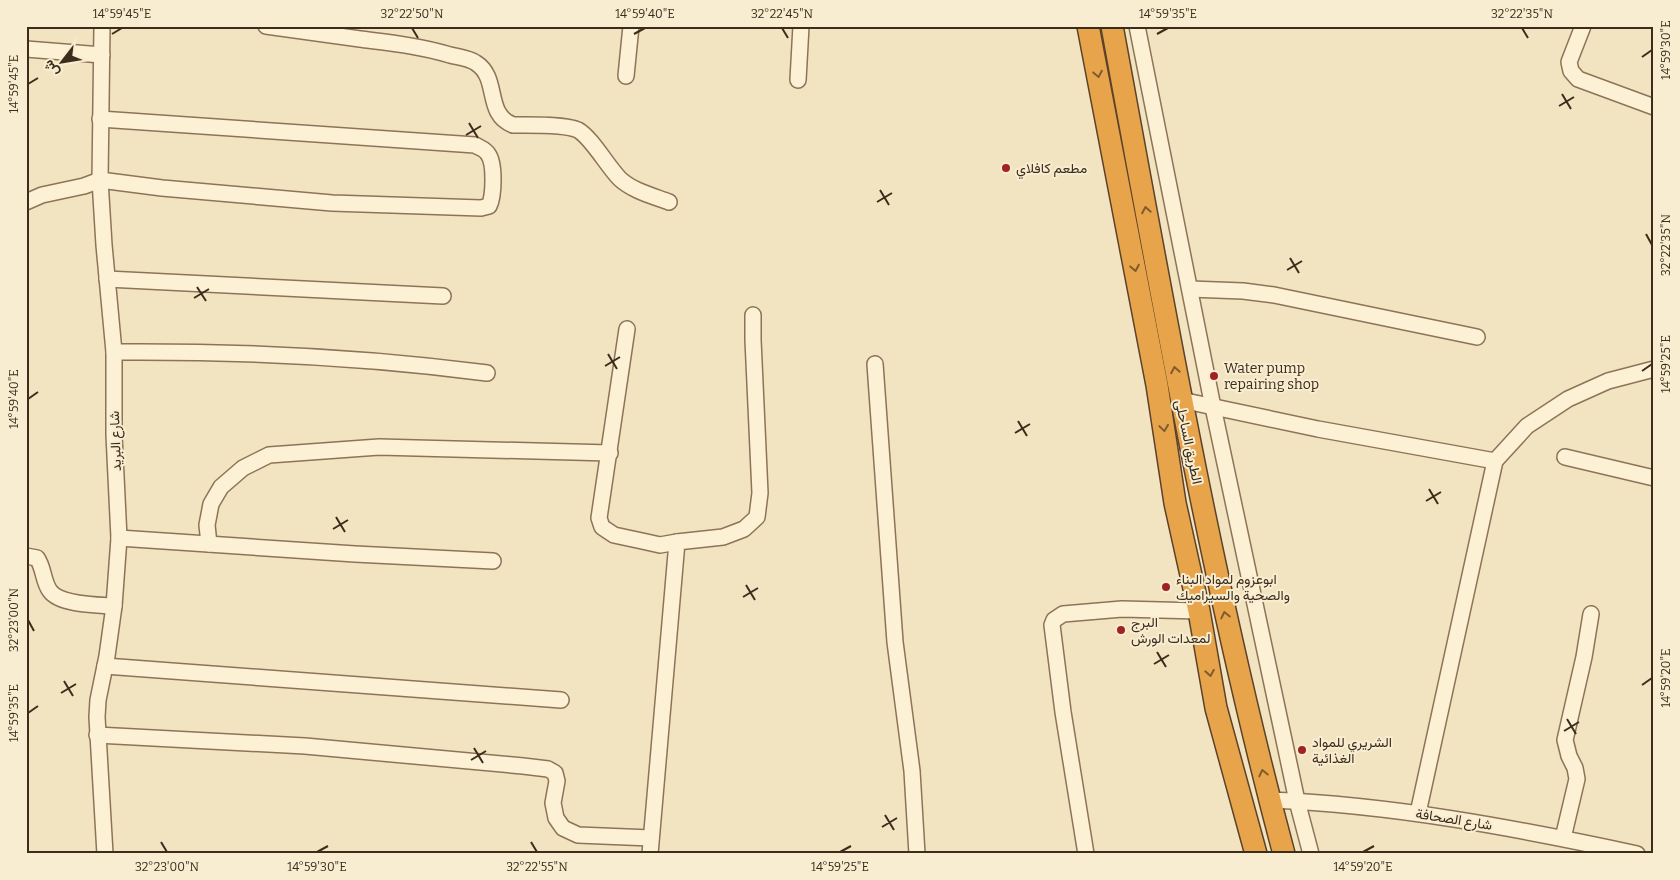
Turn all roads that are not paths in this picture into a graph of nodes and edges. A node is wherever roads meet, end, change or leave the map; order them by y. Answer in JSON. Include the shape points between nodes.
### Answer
{"nodes":[{"id":1,"x":102,"y":26,"type":"edge"},
{"id":2,"x":266,"y":26,"type":"edge"},
{"id":3,"x":631,"y":26,"type":"edge"},
{"id":4,"x":801,"y":26,"type":"edge"},
{"id":5,"x":1088,"y":26,"type":"edge"},
{"id":6,"x":1112,"y":26,"type":"edge"},
{"id":7,"x":1137,"y":26,"type":"edge"},
{"id":8,"x":1583,"y":26,"type":"edge"},
{"id":9,"x":26,"y":49,"type":"edge"},
{"id":10,"x":102,"y":55,"type":"junction"},
{"id":11,"x":626,"y":76,"type":"dead end"},
{"id":12,"x":798,"y":80,"type":"dead end"},
{"id":13,"x":1654,"y":107,"type":"edge"},
{"id":14,"x":100,"y":119,"type":"junction"},
{"id":15,"x":100,"y":180,"type":"junction"},
{"id":16,"x":26,"y":202,"type":"edge"},
{"id":17,"x":669,"y":202,"type":"dead end"},
{"id":18,"x":107,"y":279,"type":"junction"},
{"id":19,"x":1190,"y":290,"type":"junction"},
{"id":20,"x":443,"y":296,"type":"dead end"},
{"id":21,"x":754,"y":315,"type":"dead end"},
{"id":22,"x":626,"y":329,"type":"dead end"},
{"id":23,"x":1477,"y":337,"type":"dead end"},
{"id":24,"x":114,"y":352,"type":"junction"},
{"id":25,"x":874,"y":364,"type":"dead end"},
{"id":26,"x":1654,"y":369,"type":"edge"},
{"id":27,"x":487,"y":373,"type":"dead end"},
{"id":28,"x":1181,"y":400,"type":"junction"},
{"id":29,"x":1213,"y":406,"type":"junction"},
{"id":30,"x":610,"y":453,"type":"junction"},
{"id":31,"x":1565,"y":457,"type":"dead end"},
{"id":32,"x":1495,"y":461,"type":"junction"},
{"id":33,"x":1654,"y":478,"type":"edge"},
{"id":34,"x":119,"y":538,"type":"junction"},
{"id":35,"x":677,"y":542,"type":"junction"},
{"id":36,"x":209,"y":544,"type":"junction"},
{"id":37,"x":26,"y":556,"type":"edge"},
{"id":38,"x":493,"y":561,"type":"dead end"},
{"id":39,"x":114,"y":606,"type":"junction"},
{"id":40,"x":1199,"y":611,"type":"junction"},
{"id":41,"x":1591,"y":614,"type":"dead end"},
{"id":42,"x":105,"y":666,"type":"junction"},
{"id":43,"x":561,"y":700,"type":"dead end"},
{"id":44,"x":97,"y":735,"type":"junction"},
{"id":45,"x":1269,"y":800,"type":"junction"},
{"id":46,"x":1297,"y":801,"type":"junction"},
{"id":47,"x":1418,"y":812,"type":"junction"},
{"id":48,"x":651,"y":838,"type":"junction"},
{"id":49,"x":1563,"y":838,"type":"junction"},
{"id":50,"x":1586,"y":848,"type":"edge"},
{"id":51,"x":104,"y":854,"type":"edge"},
{"id":52,"x":650,"y":854,"type":"edge"},
{"id":53,"x":917,"y":854,"type":"edge"},
{"id":54,"x":1086,"y":854,"type":"edge"},
{"id":55,"x":1256,"y":854,"type":"edge"},
{"id":56,"x":1284,"y":854,"type":"edge"},
{"id":57,"x":1310,"y":854,"type":"edge"},
{"id":58,"x":1638,"y":854,"type":"edge"}],
"edges":[{"from":1,"to":10,"type":"street","name":"شارع البريد"},
{"from":2,"to":17,"type":"street","via":[[424,47],[475,62],[490,81],[493,99],[505,122],[578,130],[622,181],[640,192]]},
{"from":3,"to":11,"type":"street"},
{"from":4,"to":12,"type":"street"},
{"from":5,"to":40,"type":"highway","name":"الطريق الساحلى","one_way":true,"via":[[1157,385],[1175,503]]},
{"from":28,"to":6,"type":"highway","name":"الطريق الساحلى","one_way":true},
{"from":7,"to":19,"type":"street"},
{"from":8,"to":13,"type":"street","via":[[1569,62],[1571,71],[1578,78]]},
{"from":9,"to":10,"type":"street"},
{"from":10,"to":14,"type":"street","name":"شارع البريد"},
{"from":14,"to":15,"type":"street","name":"شارع البريد"},
{"from":14,"to":15,"type":"street","via":[[475,145],[490,156],[492,199],[488,206],[481,208],[332,203]]},
{"from":15,"to":16,"type":"street"},
{"from":15,"to":18,"type":"street","name":"شارع البريد"},
{"from":18,"to":20,"type":"street"},
{"from":18,"to":24,"type":"street","name":"شارع البريد"},
{"from":19,"to":23,"type":"street","via":[[1274,296]]},
{"from":19,"to":29,"type":"street"},
{"from":21,"to":35,"type":"street","via":[[760,493],[757,517],[744,530],[723,537]]},
{"from":22,"to":30,"type":"street"},
{"from":24,"to":27,"type":"street","via":[[175,351],[404,363]]},
{"from":24,"to":34,"type":"street","name":"شارع البريد"},
{"from":25,"to":53,"type":"street","via":[[895,642],[912,771]]},
{"from":26,"to":32,"type":"street","via":[[1608,381],[1568,399],[1527,426]]},
{"from":28,"to":29,"type":"street"},
{"from":45,"to":28,"type":"highway","name":"الطريق الساحلى","one_way":true,"via":[[1224,609]]},
{"from":29,"to":32,"type":"street"},
{"from":29,"to":46,"type":"street"},
{"from":30,"to":35,"type":"street","via":[[600,518],[602,527],[614,534],[660,545]]},
{"from":30,"to":36,"type":"street","via":[[379,447],[269,455],[243,468],[221,487],[211,504],[207,525]]},
{"from":31,"to":33,"type":"street"},
{"from":32,"to":47,"type":"street"},
{"from":34,"to":36,"type":"street"},
{"from":34,"to":39,"type":"street","name":"شارع البريد"},
{"from":35,"to":48,"type":"street"},
{"from":36,"to":38,"type":"street"},
{"from":37,"to":39,"type":"street","via":[[37,558],[49,590],[56,597]]},
{"from":39,"to":42,"type":"street","name":"شارع البريد"},
{"from":40,"to":54,"type":"street","via":[[1122,609],[1063,614],[1054,620],[1063,712]]},
{"from":40,"to":55,"type":"highway","name":"الطريق الساحلى","one_way":true,"via":[[1216,708]]},
{"from":41,"to":49,"type":"street","via":[[1565,740],[1577,779]]},
{"from":42,"to":43,"type":"street"},
{"from":42,"to":44,"type":"street","name":"شارع البريد","via":[[98,700]]},
{"from":44,"to":48,"type":"street","via":[[305,746],[548,770],[555,773],[557,781],[553,803],[556,818],[563,828],[578,835]]},
{"from":44,"to":51,"type":"street","name":"شارع البريد"},
{"from":45,"to":46,"type":"street","name":"شارع الصحافة"},
{"from":45,"to":56,"type":"highway","name":"الطريق الساحلى"},
{"from":46,"to":47,"type":"street","name":"شارع الصحافة"},
{"from":46,"to":57,"type":"street"},
{"from":47,"to":49,"type":"street","name":"شارع الصحافة"},
{"from":48,"to":52,"type":"street"},
{"from":49,"to":50,"type":"street","name":"شارع الصحافة"},
{"from":50,"to":58,"type":"street","name":"شارع الصحافة"}]}
